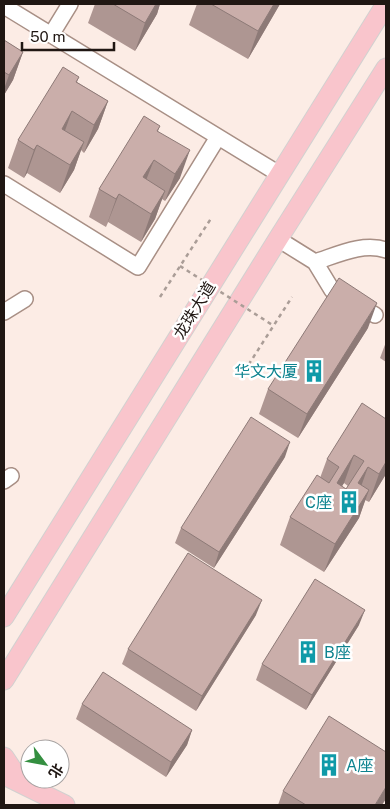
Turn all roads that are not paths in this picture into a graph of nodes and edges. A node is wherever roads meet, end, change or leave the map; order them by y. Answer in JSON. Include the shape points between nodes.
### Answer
{"nodes":[{"id":1,"x":70,"y":4,"type":"edge"},
{"id":2,"x":386,"y":4,"type":"edge"},
{"id":3,"x":4,"y":6,"type":"edge"},
{"id":4,"x":51,"y":35,"type":"junction"},
{"id":5,"x":386,"y":68,"type":"edge"},
{"id":6,"x":218,"y":137,"type":"junction"},
{"id":7,"x":278,"y":174,"type":"junction"},
{"id":8,"x":4,"y":184,"type":"edge"},
{"id":9,"x":278,"y":239,"type":"junction"},
{"id":10,"x":385,"y":248,"type":"edge"},
{"id":11,"x":315,"y":262,"type":"junction"},
{"id":12,"x":26,"y":299,"type":"dead end"},
{"id":13,"x":4,"y":312,"type":"edge"},
{"id":14,"x":375,"y":315,"type":"edge"},
{"id":15,"x":4,"y":617,"type":"edge"},
{"id":16,"x":6,"y":677,"type":"edge"},
{"id":17,"x":4,"y":757,"type":"edge"},
{"id":18,"x":4,"y":775,"type":"edge"},
{"id":19,"x":41,"y":792,"type":"junction"},
{"id":20,"x":65,"y":805,"type":"edge"}],
"edges":[{"from":1,"to":4,"type":"street"},
{"from":2,"to":7,"type":"main road","name":"龙珠大道"},
{"from":3,"to":4,"type":"street"},
{"from":4,"to":6,"type":"street"},
{"from":5,"to":9,"type":"main road","name":"龙珠大道"},
{"from":6,"to":7,"type":"street"},
{"from":6,"to":8,"type":"street","via":[[138,267]]},
{"from":7,"to":15,"type":"main road","name":"龙珠大道"},
{"from":9,"to":11,"type":"street"},
{"from":9,"to":16,"type":"main road","name":"龙珠大道"},
{"from":10,"to":11,"type":"street","via":[[356,248]]},
{"from":11,"to":14,"type":"street","via":[[332,290]]},
{"from":12,"to":13,"type":"street"},
{"from":17,"to":19,"type":"main road","via":[[18,775]]},
{"from":18,"to":19,"type":"main road"},
{"from":19,"to":20,"type":"main road"}]}
